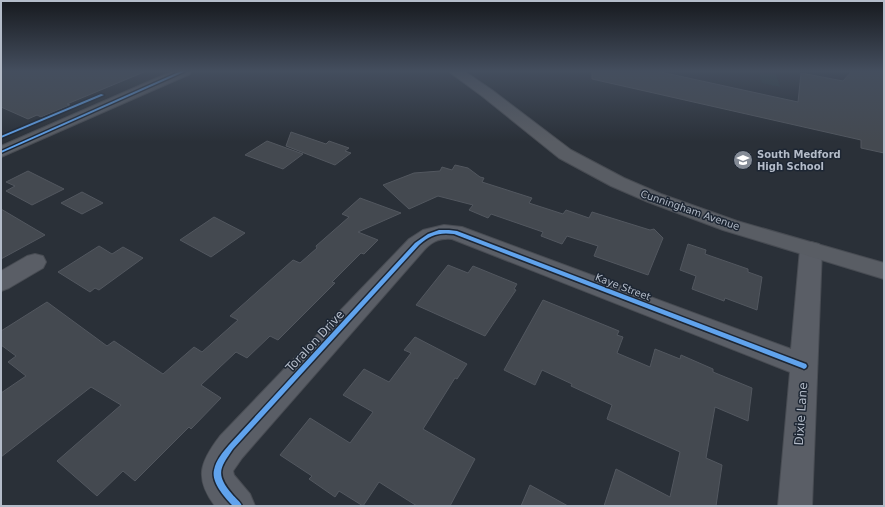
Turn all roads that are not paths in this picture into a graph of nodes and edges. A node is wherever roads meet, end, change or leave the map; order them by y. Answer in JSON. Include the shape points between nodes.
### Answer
{"nodes":[{"id":1,"x":129,"y":95,"type":"edge"},
{"id":2,"x":488,"y":95,"type":"edge"},
{"id":3,"x":1,"y":152,"type":"edge"},
{"id":4,"x":435,"y":232,"type":"joint"},
{"id":5,"x":811,"y":249,"type":"junction"},
{"id":6,"x":35,"y":262,"type":"dead end"},
{"id":7,"x":884,"y":271,"type":"edge"},
{"id":8,"x":1,"y":282,"type":"edge"},
{"id":9,"x":804,"y":366,"type":"junction"},
{"id":10,"x":238,"y":506,"type":"edge"},
{"id":11,"x":795,"y":506,"type":"edge"}],
"edges":[{"from":1,"to":3,"type":"main road"},
{"from":2,"to":5,"type":"main road","name":"Cunningham Avenue","via":[[558,149],[641,194]]},
{"from":4,"to":9,"type":"street","name":"Kaye Street","via":[[455,232]]},
{"from":4,"to":10,"type":"street","name":"Toralon Drive","via":[[426,235],[417,244],[231,447],[217,472],[227,495]]},
{"from":5,"to":7,"type":"main road","name":"Cunningham Avenue"},
{"from":5,"to":9,"type":"street","name":"Dixie Lane"},
{"from":6,"to":8,"type":"street"},
{"from":9,"to":11,"type":"street","name":"Dixie Lane"}]}
